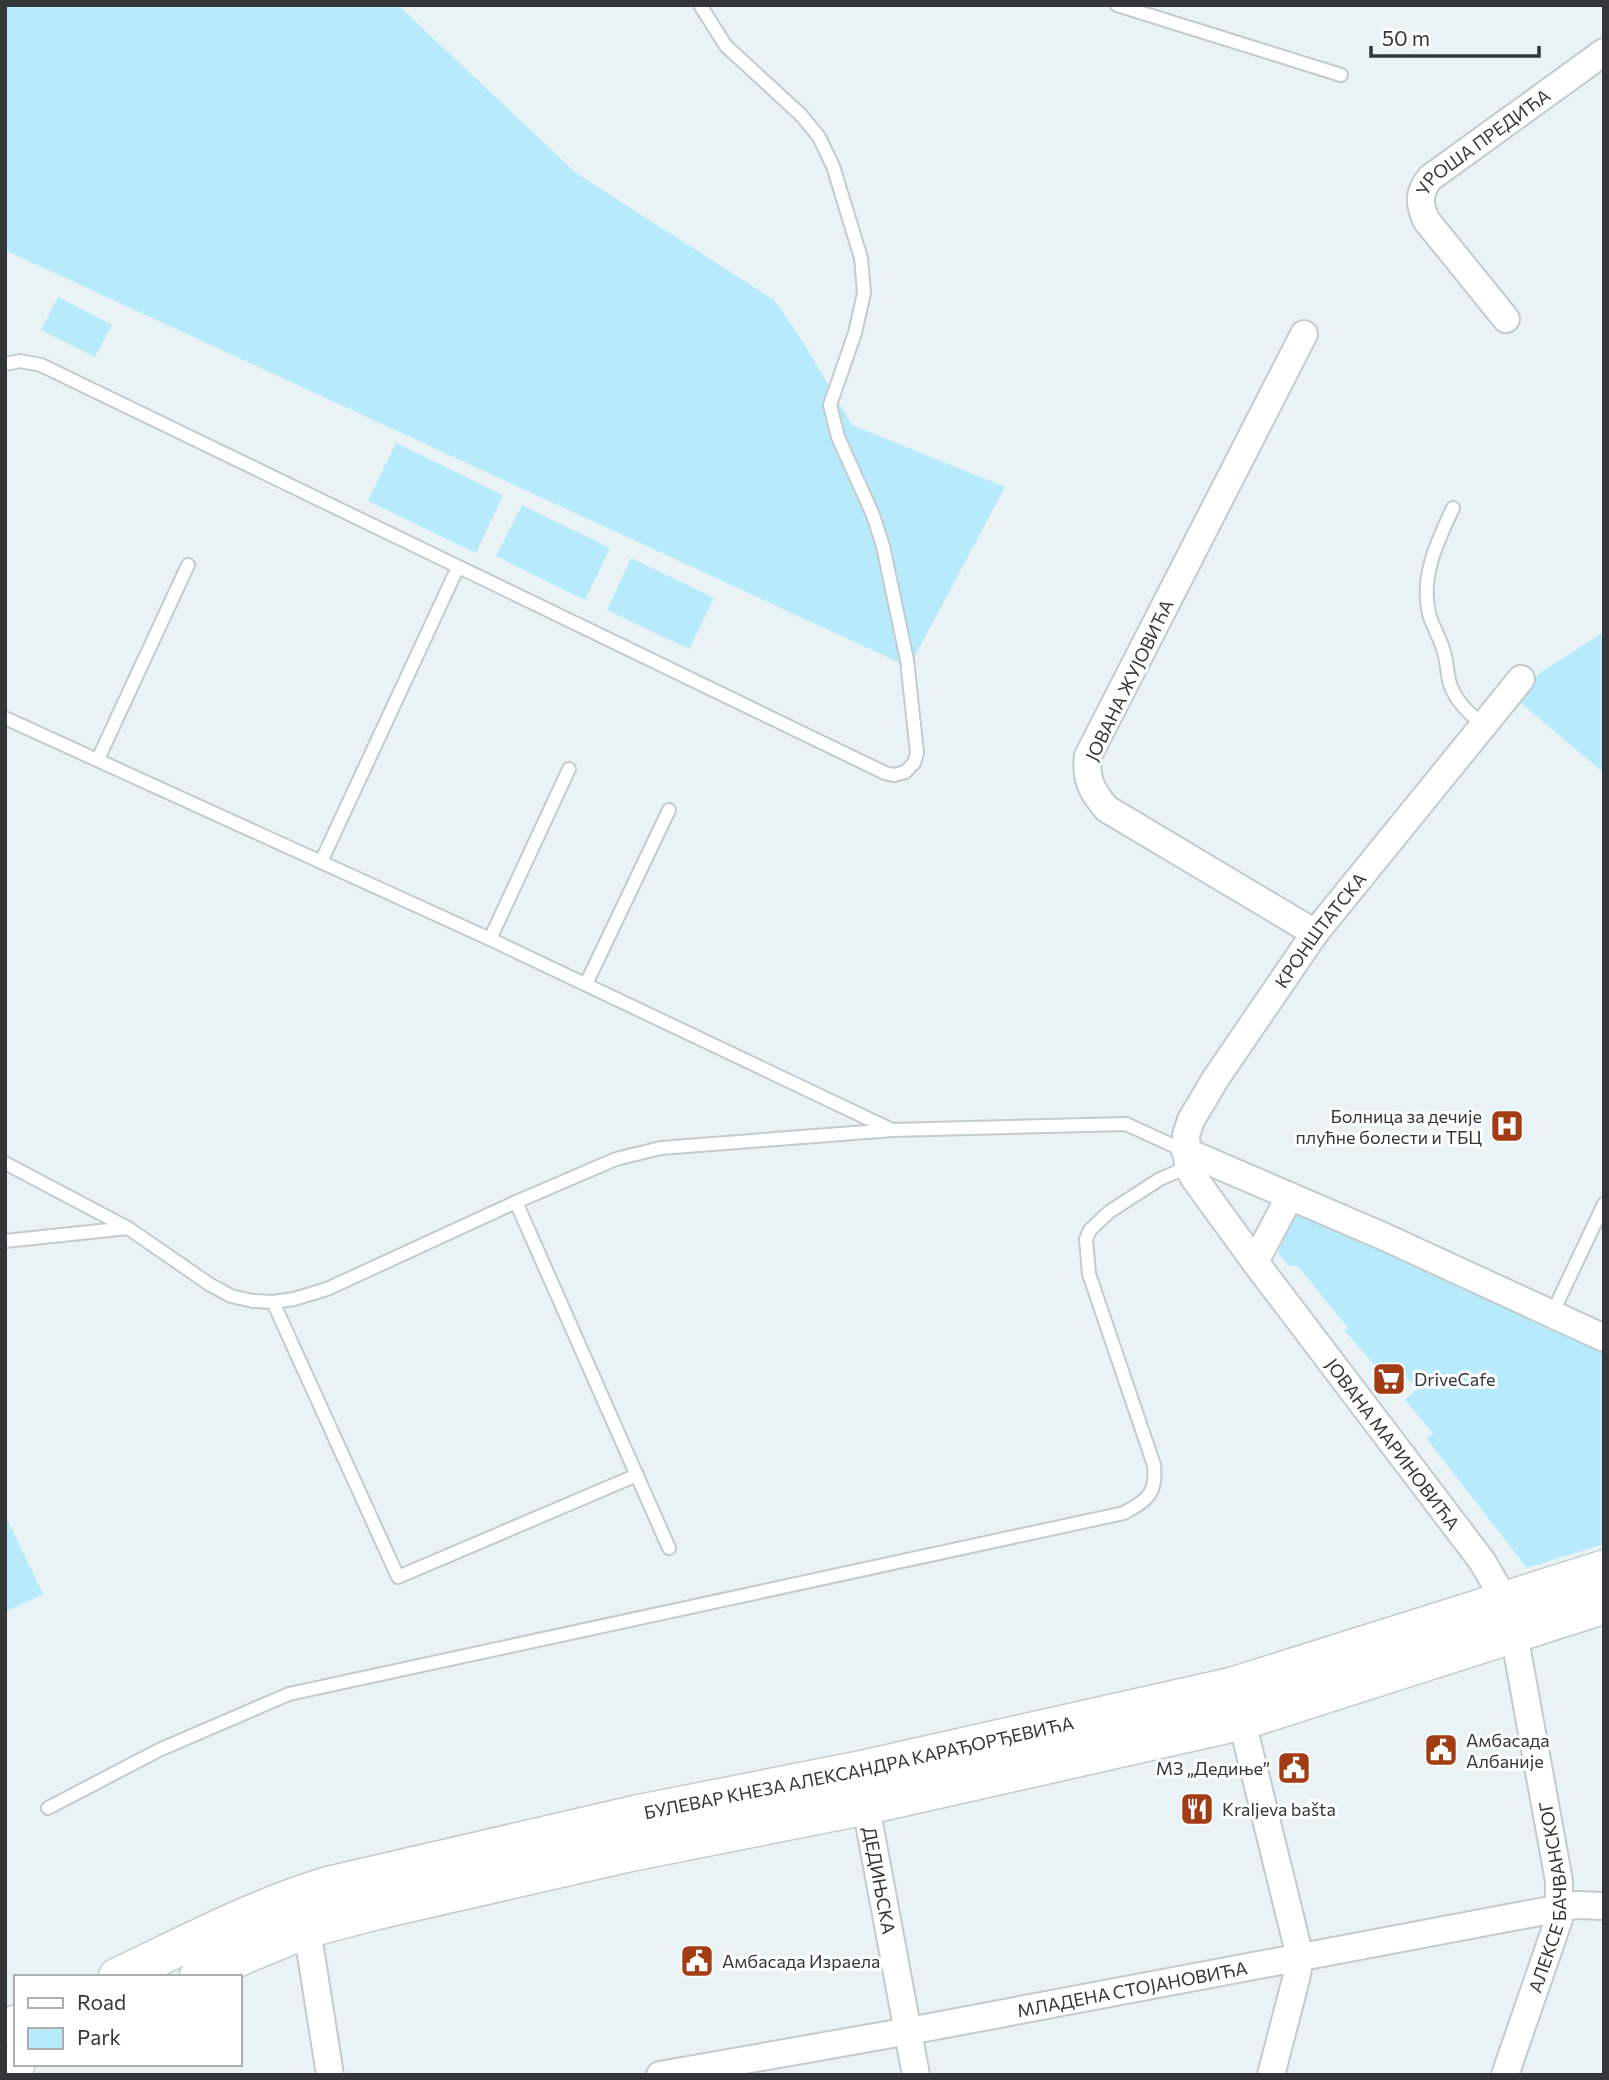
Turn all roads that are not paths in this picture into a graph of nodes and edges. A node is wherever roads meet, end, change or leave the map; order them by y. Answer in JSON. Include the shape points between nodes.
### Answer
{"nodes":[{"id":1,"x":700,"y":5,"type":"edge"},
{"id":2,"x":1117,"y":5,"type":"edge"},
{"id":3,"x":1604,"y":51,"type":"edge"},
{"id":4,"x":1341,"y":75,"type":"dead end"},
{"id":5,"x":1506,"y":319,"type":"dead end"},
{"id":6,"x":1304,"y":334,"type":"dead end"},
{"id":7,"x":5,"y":364,"type":"edge"},
{"id":8,"x":1453,"y":508,"type":"dead end"},
{"id":9,"x":188,"y":565,"type":"dead end"},
{"id":10,"x":458,"y":567,"type":"junction"},
{"id":11,"x":1521,"y":679,"type":"dead end"},
{"id":12,"x":5,"y":718,"type":"edge"},
{"id":13,"x":1484,"y":726,"type":"junction"},
{"id":14,"x":98,"y":759,"type":"junction"},
{"id":15,"x":569,"y":769,"type":"dead end"},
{"id":16,"x":669,"y":810,"type":"dead end"},
{"id":17,"x":321,"y":862,"type":"junction"},
{"id":18,"x":1315,"y":933,"type":"junction"},
{"id":19,"x":491,"y":939,"type":"junction"},
{"id":20,"x":586,"y":984,"type":"junction"},
{"id":21,"x":892,"y":1130,"type":"junction"},
{"id":22,"x":1186,"y":1159,"type":"junction"},
{"id":23,"x":5,"y":1163,"type":"edge"},
{"id":24,"x":1290,"y":1196,"type":"junction"},
{"id":25,"x":516,"y":1202,"type":"junction"},
{"id":26,"x":1604,"y":1203,"type":"edge"},
{"id":27,"x":128,"y":1228,"type":"junction"},
{"id":28,"x":5,"y":1241,"type":"edge"},
{"id":29,"x":1255,"y":1262,"type":"junction"},
{"id":30,"x":273,"y":1302,"type":"junction"},
{"id":31,"x":1552,"y":1314,"type":"junction"},
{"id":32,"x":1604,"y":1338,"type":"edge"},
{"id":33,"x":637,"y":1475,"type":"junction"},
{"id":34,"x":669,"y":1548,"type":"dead end"},
{"id":35,"x":1604,"y":1569,"type":"edge"},
{"id":36,"x":1504,"y":1599,"type":"junction"},
{"id":37,"x":1604,"y":1605,"type":"edge"},
{"id":38,"x":1514,"y":1634,"type":"junction"},
{"id":39,"x":1238,"y":1703,"type":"junction"},
{"id":40,"x":859,"y":1770,"type":"junction"},
{"id":41,"x":865,"y":1805,"type":"junction"},
{"id":42,"x":48,"y":1808,"type":"dead end"},
{"id":43,"x":1604,"y":1906,"type":"edge"},
{"id":44,"x":1561,"y":1908,"type":"junction"},
{"id":45,"x":302,"y":1912,"type":"junction"},
{"id":46,"x":1300,"y":1957,"type":"junction"},
{"id":47,"x":123,"y":1975,"type":"edge"},
{"id":48,"x":202,"y":1975,"type":"edge"},
{"id":49,"x":909,"y":2031,"type":"junction"},
{"id":50,"x":330,"y":2075,"type":"edge"},
{"id":51,"x":660,"y":2075,"type":"edge"},
{"id":52,"x":916,"y":2075,"type":"edge"},
{"id":53,"x":1271,"y":2075,"type":"edge"},
{"id":54,"x":1505,"y":2075,"type":"edge"}],
"edges":[{"from":1,"to":10,"type":"lane","via":[[726,46],[810,124],[833,166],[849,214],[864,292],[830,405],[890,572],[914,708],[916,759],[905,772],[885,773]]},
{"from":2,"to":4,"type":"lane"},
{"from":3,"to":5,"type":"street","name":"УРОША ПРЕДИЋА","via":[[1430,178],[1419,197],[1426,220]]},
{"from":6,"to":18,"type":"street","name":"ЈОВАНА ЖУЈОВИЋА","via":[[1088,756],[1086,768],[1095,796],[1107,809]]},
{"from":7,"to":10,"type":"lane","via":[[41,365]]},
{"from":8,"to":13,"type":"lane","via":[[1435,545],[1427,600],[1454,694]]},
{"from":9,"to":14,"type":"lane"},
{"from":10,"to":17,"type":"lane"},
{"from":11,"to":13,"type":"street","name":"КРОНШТАТСКА"},
{"from":12,"to":14,"type":"lane"},
{"from":13,"to":18,"type":"street","name":"КРОНШТАТСКА"},
{"from":14,"to":17,"type":"lane"},
{"from":15,"to":19,"type":"lane"},
{"from":16,"to":20,"type":"lane"},
{"from":17,"to":19,"type":"lane"},
{"from":18,"to":22,"type":"street","name":"КРОНШТАТСКА","via":[[1191,1120]]},
{"from":19,"to":20,"type":"lane"},
{"from":20,"to":21,"type":"lane"},
{"from":21,"to":22,"type":"lane","via":[[1126,1124]]},
{"from":21,"to":25,"type":"lane","via":[[661,1148],[635,1153]]},
{"from":22,"to":24,"type":"street"},
{"from":22,"to":29,"type":"street","name":"ЈОВАНА МАРИНОВИЋА"},
{"from":22,"to":42,"type":"lane","via":[[1109,1212],[1086,1239],[1089,1274],[1154,1465],[1151,1494],[1124,1513],[289,1694],[159,1750]]},
{"from":23,"to":27,"type":"lane"},
{"from":24,"to":29,"type":"street"},
{"from":24,"to":31,"type":"street"},
{"from":25,"to":30,"type":"lane","via":[[327,1289]]},
{"from":25,"to":33,"type":"lane"},
{"from":26,"to":31,"type":"lane"},
{"from":27,"to":28,"type":"lane"},
{"from":27,"to":30,"type":"lane","via":[[232,1296]]},
{"from":29,"to":36,"type":"street","name":"ЈОВАНА МАРИНОВИЋА","via":[[1482,1561]]},
{"from":30,"to":33,"type":"lane","via":[[398,1577]]},
{"from":31,"to":32,"type":"street"},
{"from":33,"to":34,"type":"lane"},
{"from":35,"to":36,"type":"street","name":"БУЛЕВАР КНЕЗА АЛЕКСАНДРА КАРАЂОРЂЕВИЋА"},
{"from":36,"to":38,"type":"street","name":"ЈОВАНА МАРИНОВИЋА"},
{"from":36,"to":39,"type":"street","name":"БУЛЕВАР КНЕЗА АЛЕКСАНДРА КАРАЂОРЂЕВИЋА"},
{"from":37,"to":38,"type":"street","name":"БУЛЕВАР КНЕЗА АЛЕКСАНДРА КАРАЂОРЂЕВИЋА"},
{"from":38,"to":39,"type":"street","name":"БУЛЕВАР КНЕЗА АЛЕКСАНДРА КАРАЂОРЂЕВИЋА"},
{"from":38,"to":44,"type":"street","name":"АЛЕКСЕ БАЧВАНСКОГ"},
{"from":39,"to":40,"type":"street","name":"БУЛЕВАР КНЕЗА АЛЕКСАНДРА КАРАЂОРЂЕВИЋА"},
{"from":39,"to":41,"type":"street","name":"БУЛЕВАР КНЕЗА АЛЕКСАНДРА КАРАЂОРЂЕВИЋА"},
{"from":39,"to":46,"type":"street"},
{"from":40,"to":41,"type":"street","name":"ДЕДИЊСКА"},
{"from":40,"to":45,"type":"street","name":"БУЛЕВАР КНЕЗА АЛЕКСАНДРА КАРАЂОРЂЕВИЋА","via":[[637,1814]]},
{"from":41,"to":45,"type":"street","name":"БУЛЕВАР КНЕЗА АЛЕКСАНДРА КАРАЂОРЂЕВИЋА"},
{"from":41,"to":49,"type":"street","name":"ДЕДИЊСКА"},
{"from":43,"to":44,"type":"street","name":"МЛАДЕНА СТОЈАНОВИЋА"},
{"from":44,"to":46,"type":"street","name":"МЛАДЕНА СТОЈАНОВИЋА"},
{"from":44,"to":54,"type":"street","name":"АЛЕКСЕ БАЧВАНСКОГ"},
{"from":45,"to":47,"type":"street","name":"БУЛЕВАР КНЕЗА АЛЕКСАНДРА КАРАЂОРЂЕВИЋА"},
{"from":45,"to":48,"type":"street","name":"БУЛЕВАР КНЕЗА АЛЕКСАНДРА КАРАЂОРЂЕВИЋА","via":[[244,1955]]},
{"from":45,"to":50,"type":"street"},
{"from":46,"to":49,"type":"street","name":"МЛАДЕНА СТОЈАНОВИЋА"},
{"from":46,"to":53,"type":"street"},
{"from":49,"to":51,"type":"street","name":"МЛАДЕНА СТОЈАНОВИЋА"},
{"from":49,"to":52,"type":"street","name":"ДЕДИЊСКА"}]}
